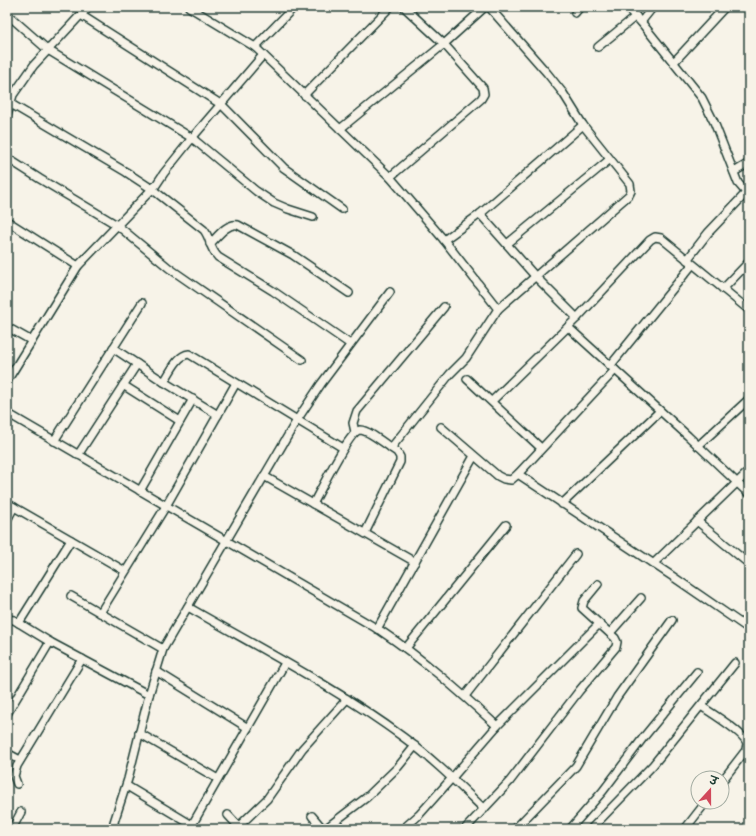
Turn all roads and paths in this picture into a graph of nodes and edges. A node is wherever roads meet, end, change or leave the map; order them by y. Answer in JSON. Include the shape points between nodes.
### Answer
{"nodes":[{"id":1,"x":88,"y":7,"type":"edge"},
{"id":2,"x":189,"y":7,"type":"edge"},
{"id":3,"x":294,"y":7,"type":"edge"},
{"id":4,"x":390,"y":7,"type":"edge"},
{"id":5,"x":404,"y":7,"type":"edge"},
{"id":6,"x":485,"y":7,"type":"edge"},
{"id":7,"x":489,"y":7,"type":"edge"},
{"id":8,"x":626,"y":7,"type":"edge"},
{"id":9,"x":653,"y":7,"type":"edge"},
{"id":10,"x":725,"y":7,"type":"edge"},
{"id":11,"x":7,"y":14,"type":"edge"},
{"id":12,"x":81,"y":15,"type":"junction"},
{"id":13,"x":638,"y":19,"type":"junction"},
{"id":14,"x":444,"y":44,"type":"junction"},
{"id":15,"x":255,"y":47,"type":"junction"},
{"id":16,"x":598,"y":47,"type":"dead end"},
{"id":17,"x":48,"y":50,"type":"junction"},
{"id":18,"x":264,"y":55,"type":"junction"},
{"id":19,"x":674,"y":62,"type":"junction"},
{"id":20,"x":10,"y":92,"type":"edge"},
{"id":21,"x":304,"y":95,"type":"junction"},
{"id":22,"x":11,"y":104,"type":"junction"},
{"id":23,"x":222,"y":105,"type":"junction"},
{"id":24,"x":7,"y":116,"type":"edge"},
{"id":25,"x":583,"y":125,"type":"junction"},
{"id":26,"x":340,"y":130,"type":"junction"},
{"id":27,"x":192,"y":138,"type":"junction"},
{"id":28,"x":7,"y":158,"type":"edge"},
{"id":29,"x":609,"y":160,"type":"junction"},
{"id":30,"x":749,"y":163,"type":"edge"},
{"id":31,"x":734,"y":172,"type":"junction"},
{"id":32,"x":390,"y":177,"type":"junction"},
{"id":33,"x":152,"y":189,"type":"junction"},
{"id":34,"x":748,"y":194,"type":"edge"},
{"id":35,"x":342,"y":209,"type":"dead end"},
{"id":36,"x":480,"y":214,"type":"junction"},
{"id":37,"x":313,"y":217,"type":"dead end"},
{"id":38,"x":7,"y":221,"type":"edge"},
{"id":39,"x":117,"y":225,"type":"junction"},
{"id":40,"x":444,"y":240,"type":"junction"},
{"id":41,"x":210,"y":244,"type":"junction"},
{"id":42,"x":506,"y":244,"type":"junction"},
{"id":43,"x":689,"y":262,"type":"junction"},
{"id":44,"x":749,"y":262,"type":"edge"},
{"id":45,"x":78,"y":266,"type":"junction"},
{"id":46,"x":535,"y":276,"type":"junction"},
{"id":47,"x":723,"y":289,"type":"junction"},
{"id":48,"x":349,"y":292,"type":"dead end"},
{"id":49,"x":390,"y":292,"type":"dead end"},
{"id":50,"x":142,"y":303,"type":"dead end"},
{"id":51,"x":444,"y":307,"type":"dead end"},
{"id":52,"x":498,"y":309,"type":"junction"},
{"id":53,"x":749,"y":310,"type":"edge"},
{"id":54,"x":577,"y":318,"type":"junction"},
{"id":55,"x":7,"y":327,"type":"edge"},
{"id":56,"x":568,"y":327,"type":"junction"},
{"id":57,"x":32,"y":341,"type":"junction"},
{"id":58,"x":350,"y":344,"type":"junction"},
{"id":59,"x":113,"y":348,"type":"junction"},
{"id":60,"x":302,"y":360,"type":"dead end"},
{"id":61,"x":137,"y":364,"type":"junction"},
{"id":62,"x":612,"y":368,"type":"junction"},
{"id":63,"x":467,"y":379,"type":"dead end"},
{"id":64,"x":7,"y":381,"type":"edge"},
{"id":65,"x":164,"y":382,"type":"junction"},
{"id":66,"x":236,"y":383,"type":"junction"},
{"id":67,"x":123,"y":385,"type":"junction"},
{"id":68,"x":192,"y":399,"type":"junction"},
{"id":69,"x":749,"y":399,"type":"edge"},
{"id":70,"x":492,"y":401,"type":"junction"},
{"id":71,"x":660,"y":411,"type":"junction"},
{"id":72,"x":7,"y":414,"type":"edge"},
{"id":73,"x":218,"y":415,"type":"junction"},
{"id":74,"x":297,"y":420,"type":"junction"},
{"id":75,"x":180,"y":421,"type":"junction"},
{"id":76,"x":440,"y":428,"type":"dead end"},
{"id":77,"x":355,"y":432,"type":"junction"},
{"id":78,"x":54,"y":441,"type":"junction"},
{"id":79,"x":698,"y":446,"type":"junction"},
{"id":80,"x":343,"y":448,"type":"junction"},
{"id":81,"x":391,"y":448,"type":"junction"},
{"id":82,"x":541,"y":448,"type":"junction"},
{"id":83,"x":78,"y":455,"type":"junction"},
{"id":84,"x":474,"y":456,"type":"junction"},
{"id":85,"x":749,"y":471,"type":"edge"},
{"id":86,"x":518,"y":474,"type":"junction"},
{"id":87,"x":264,"y":476,"type":"junction"},
{"id":88,"x":737,"y":482,"type":"junction"},
{"id":89,"x":140,"y":491,"type":"junction"},
{"id":90,"x":749,"y":494,"type":"edge"},
{"id":91,"x":7,"y":503,"type":"edge"},
{"id":92,"x":313,"y":504,"type":"junction"},
{"id":93,"x":562,"y":504,"type":"junction"},
{"id":94,"x":166,"y":506,"type":"junction"},
{"id":95,"x":14,"y":507,"type":"junction"},
{"id":96,"x":7,"y":520,"type":"edge"},
{"id":97,"x":698,"y":521,"type":"junction"},
{"id":98,"x":506,"y":525,"type":"dead end"},
{"id":99,"x":365,"y":534,"type":"junction"},
{"id":100,"x":71,"y":540,"type":"junction"},
{"id":101,"x":226,"y":541,"type":"junction"},
{"id":102,"x":576,"y":554,"type":"dead end"},
{"id":103,"x":415,"y":562,"type":"junction"},
{"id":104,"x":653,"y":564,"type":"junction"},
{"id":105,"x":749,"y":564,"type":"edge"},
{"id":106,"x":125,"y":572,"type":"junction"},
{"id":107,"x":598,"y":584,"type":"dead end"},
{"id":108,"x":71,"y":596,"type":"dead end"},
{"id":109,"x":641,"y":598,"type":"dead end"},
{"id":110,"x":188,"y":607,"type":"junction"},
{"id":111,"x":100,"y":613,"type":"junction"},
{"id":112,"x":7,"y":619,"type":"edge"},
{"id":113,"x":672,"y":620,"type":"dead end"},
{"id":114,"x":19,"y":623,"type":"junction"},
{"id":115,"x":599,"y":624,"type":"junction"},
{"id":116,"x":377,"y":629,"type":"junction"},
{"id":117,"x":749,"y":629,"type":"edge"},
{"id":118,"x":610,"y":633,"type":"junction"},
{"id":119,"x":50,"y":642,"type":"junction"},
{"id":120,"x":406,"y":648,"type":"junction"},
{"id":121,"x":163,"y":649,"type":"junction"},
{"id":122,"x":82,"y":659,"type":"junction"},
{"id":123,"x":285,"y":663,"type":"junction"},
{"id":124,"x":736,"y":663,"type":"dead end"},
{"id":125,"x":156,"y":671,"type":"junction"},
{"id":126,"x":697,"y":672,"type":"dead end"},
{"id":127,"x":149,"y":695,"type":"junction"},
{"id":128,"x":465,"y":696,"type":"junction"},
{"id":129,"x":347,"y":700,"type":"junction"},
{"id":130,"x":701,"y":706,"type":"junction"},
{"id":131,"x":7,"y":714,"type":"edge"},
{"id":132,"x":497,"y":726,"type":"junction"},
{"id":133,"x":248,"y":728,"type":"junction"},
{"id":134,"x":139,"y":733,"type":"junction"},
{"id":135,"x":415,"y":746,"type":"junction"},
{"id":136,"x":7,"y":752,"type":"edge"},
{"id":137,"x":20,"y":760,"type":"junction"},
{"id":138,"x":730,"y":771,"type":"edge"},
{"id":139,"x":452,"y":778,"type":"junction"},
{"id":140,"x":218,"y":779,"type":"junction"},
{"id":141,"x":17,"y":784,"type":"dead end"},
{"id":142,"x":126,"y":786,"type":"junction"},
{"id":143,"x":484,"y":809,"type":"junction"},
{"id":144,"x":700,"y":810,"type":"edge"},
{"id":145,"x":22,"y":812,"type":"dead end"},
{"id":146,"x":228,"y":815,"type":"dead end"},
{"id":147,"x":312,"y":816,"type":"dead end"},
{"id":148,"x":194,"y":827,"type":"edge"},
{"id":149,"x":240,"y":828,"type":"edge"},
{"id":150,"x":12,"y":829,"type":"edge"},
{"id":151,"x":115,"y":829,"type":"edge"},
{"id":152,"x":324,"y":829,"type":"edge"},
{"id":153,"x":403,"y":829,"type":"edge"},
{"id":154,"x":465,"y":829,"type":"edge"},
{"id":155,"x":515,"y":829,"type":"edge"},
{"id":156,"x":570,"y":829,"type":"edge"},
{"id":157,"x":591,"y":829,"type":"edge"},
{"id":158,"x":685,"y":829,"type":"edge"}],
"edges":[{"from":1,"to":12,"type":"street"},
{"from":2,"to":15,"type":"street"},
{"from":3,"to":15,"type":"street"},
{"from":4,"to":21,"type":"street"},
{"from":5,"to":14,"type":"street"},
{"from":6,"to":14,"type":"street"},
{"from":7,"to":25,"type":"street","via":[[563,93]]},
{"from":8,"to":13,"type":"street"},
{"from":9,"to":13,"type":"street"},
{"from":10,"to":19,"type":"street"},
{"from":11,"to":17,"type":"street"},
{"from":12,"to":17,"type":"street"},
{"from":12,"to":23,"type":"street"},
{"from":13,"to":16,"type":"street"},
{"from":13,"to":19,"type":"street"},
{"from":14,"to":26,"type":"street"},
{"from":14,"to":32,"type":"street","via":[[484,88],[482,99]]},
{"from":15,"to":18,"type":"street"},
{"from":17,"to":20,"type":"street"},
{"from":17,"to":27,"type":"street"},
{"from":18,"to":21,"type":"street"},
{"from":18,"to":23,"type":"street"},
{"from":19,"to":31,"type":"street","via":[[702,98]]},
{"from":20,"to":22,"type":"street"},
{"from":21,"to":26,"type":"street"},
{"from":22,"to":24,"type":"street"},
{"from":22,"to":33,"type":"street"},
{"from":23,"to":27,"type":"street"},
{"from":23,"to":35,"type":"street","via":[[284,168]]},
{"from":25,"to":29,"type":"street"},
{"from":25,"to":36,"type":"street"},
{"from":26,"to":32,"type":"street"},
{"from":27,"to":33,"type":"street"},
{"from":27,"to":37,"type":"street","via":[[274,204]]},
{"from":28,"to":39,"type":"street"},
{"from":29,"to":42,"type":"street"},
{"from":29,"to":46,"type":"street","via":[[630,184],[629,195]]},
{"from":30,"to":31,"type":"street"},
{"from":31,"to":34,"type":"street"},
{"from":32,"to":40,"type":"street"},
{"from":33,"to":39,"type":"street"},
{"from":33,"to":41,"type":"street","via":[[204,230]]},
{"from":34,"to":43,"type":"street","via":[[708,233]]},
{"from":36,"to":40,"type":"street"},
{"from":36,"to":42,"type":"street"},
{"from":38,"to":45,"type":"street"},
{"from":39,"to":45,"type":"street"},
{"from":39,"to":60,"type":"street","via":[[170,268]]},
{"from":40,"to":52,"type":"street"},
{"from":41,"to":48,"type":"street","via":[[229,226],[238,225],[293,255]]},
{"from":41,"to":58,"type":"street","via":[[218,257],[273,290]]},
{"from":42,"to":46,"type":"street"},
{"from":43,"to":47,"type":"street"},
{"from":43,"to":54,"type":"street","via":[[661,238],[655,237]]},
{"from":43,"to":62,"type":"street"},
{"from":44,"to":47,"type":"street"},
{"from":45,"to":57,"type":"street"},
{"from":46,"to":52,"type":"street"},
{"from":46,"to":54,"type":"street"},
{"from":47,"to":53,"type":"street"},
{"from":49,"to":58,"type":"street"},
{"from":50,"to":59,"type":"street"},
{"from":51,"to":77,"type":"street","via":[[357,411],[353,423]]},
{"from":52,"to":81,"type":"street","via":[[466,358],[450,374]]},
{"from":54,"to":56,"type":"street"},
{"from":55,"to":57,"type":"street"},
{"from":56,"to":62,"type":"street"},
{"from":56,"to":70,"type":"street"},
{"from":57,"to":64,"type":"street"},
{"from":58,"to":74,"type":"street"},
{"from":59,"to":61,"type":"street"},
{"from":59,"to":78,"type":"street"},
{"from":61,"to":65,"type":"street"},
{"from":61,"to":67,"type":"street"},
{"from":62,"to":71,"type":"street"},
{"from":62,"to":82,"type":"street"},
{"from":63,"to":70,"type":"street"},
{"from":65,"to":66,"type":"street","via":[[180,358],[189,354]]},
{"from":65,"to":68,"type":"street"},
{"from":66,"to":73,"type":"street"},
{"from":66,"to":74,"type":"street"},
{"from":67,"to":75,"type":"street"},
{"from":67,"to":83,"type":"street"},
{"from":68,"to":73,"type":"street"},
{"from":68,"to":75,"type":"street"},
{"from":69,"to":79,"type":"street"},
{"from":70,"to":82,"type":"street"},
{"from":71,"to":79,"type":"street"},
{"from":71,"to":93,"type":"street"},
{"from":72,"to":78,"type":"street"},
{"from":73,"to":94,"type":"street"},
{"from":74,"to":80,"type":"street"},
{"from":74,"to":87,"type":"street"},
{"from":75,"to":89,"type":"street"},
{"from":76,"to":84,"type":"street"},
{"from":77,"to":80,"type":"street"},
{"from":77,"to":81,"type":"street","via":[[366,432]]},
{"from":78,"to":83,"type":"street"},
{"from":79,"to":88,"type":"street"},
{"from":80,"to":92,"type":"street"},
{"from":81,"to":99,"type":"street","via":[[397,452],[400,462]]},
{"from":82,"to":86,"type":"street"},
{"from":83,"to":89,"type":"street"},
{"from":84,"to":86,"type":"street","via":[[504,479],[511,480]]},
{"from":84,"to":103,"type":"street"},
{"from":85,"to":88,"type":"street"},
{"from":86,"to":93,"type":"street"},
{"from":87,"to":92,"type":"street"},
{"from":87,"to":101,"type":"street"},
{"from":88,"to":90,"type":"street"},
{"from":88,"to":97,"type":"street"},
{"from":89,"to":94,"type":"street"},
{"from":91,"to":95,"type":"street"},
{"from":92,"to":99,"type":"street"},
{"from":93,"to":104,"type":"street"},
{"from":94,"to":101,"type":"street"},
{"from":94,"to":106,"type":"street"},
{"from":95,"to":96,"type":"street"},
{"from":95,"to":100,"type":"street"},
{"from":97,"to":104,"type":"street"},
{"from":97,"to":105,"type":"street"},
{"from":98,"to":120,"type":"street"},
{"from":99,"to":103,"type":"street"},
{"from":100,"to":106,"type":"street"},
{"from":100,"to":114,"type":"street"},
{"from":101,"to":110,"type":"street"},
{"from":101,"to":116,"type":"street"},
{"from":102,"to":128,"type":"street"},
{"from":103,"to":116,"type":"street"},
{"from":104,"to":117,"type":"street"},
{"from":106,"to":111,"type":"street"},
{"from":107,"to":115,"type":"street","via":[[582,606]]},
{"from":108,"to":111,"type":"street"},
{"from":109,"to":118,"type":"street"},
{"from":110,"to":121,"type":"street"},
{"from":110,"to":123,"type":"street"},
{"from":111,"to":121,"type":"street"},
{"from":112,"to":114,"type":"street"},
{"from":113,"to":155,"type":"street","via":[[617,697],[576,766]]},
{"from":114,"to":119,"type":"street"},
{"from":115,"to":118,"type":"street"},
{"from":115,"to":132,"type":"street"},
{"from":116,"to":120,"type":"street"},
{"from":118,"to":143,"type":"street","via":[[617,642],[616,647],[510,781]]},
{"from":119,"to":122,"type":"street"},
{"from":119,"to":131,"type":"street"},
{"from":120,"to":128,"type":"street"},
{"from":121,"to":125,"type":"street"},
{"from":122,"to":127,"type":"street"},
{"from":122,"to":137,"type":"street"},
{"from":123,"to":129,"type":"street"},
{"from":123,"to":133,"type":"street"},
{"from":124,"to":130,"type":"street"},
{"from":125,"to":127,"type":"street"},
{"from":125,"to":133,"type":"street"},
{"from":126,"to":156,"type":"street"},
{"from":127,"to":134,"type":"street"},
{"from":128,"to":132,"type":"street"},
{"from":129,"to":135,"type":"street"},
{"from":129,"to":149,"type":"street","via":[[302,749],[267,799]]},
{"from":130,"to":138,"type":"street","via":[[745,738],[746,750]]},
{"from":130,"to":157,"type":"street","via":[[653,765]]},
{"from":132,"to":139,"type":"street"},
{"from":133,"to":140,"type":"street"},
{"from":134,"to":140,"type":"street"},
{"from":134,"to":142,"type":"street"},
{"from":135,"to":139,"type":"street"},
{"from":135,"to":152,"type":"street","via":[[398,767],[367,797]]},
{"from":136,"to":137,"type":"street"},
{"from":137,"to":141,"type":"street","via":[[14,776]]},
{"from":139,"to":143,"type":"street"},
{"from":139,"to":153,"type":"street"},
{"from":140,"to":148,"type":"street"},
{"from":142,"to":148,"type":"street"},
{"from":142,"to":151,"type":"street","via":[[114,822]]},
{"from":143,"to":154,"type":"street"},
{"from":144,"to":158,"type":"street"},
{"from":145,"to":150,"type":"street"},
{"from":146,"to":149,"type":"street"},
{"from":147,"to":152,"type":"street"}]}
